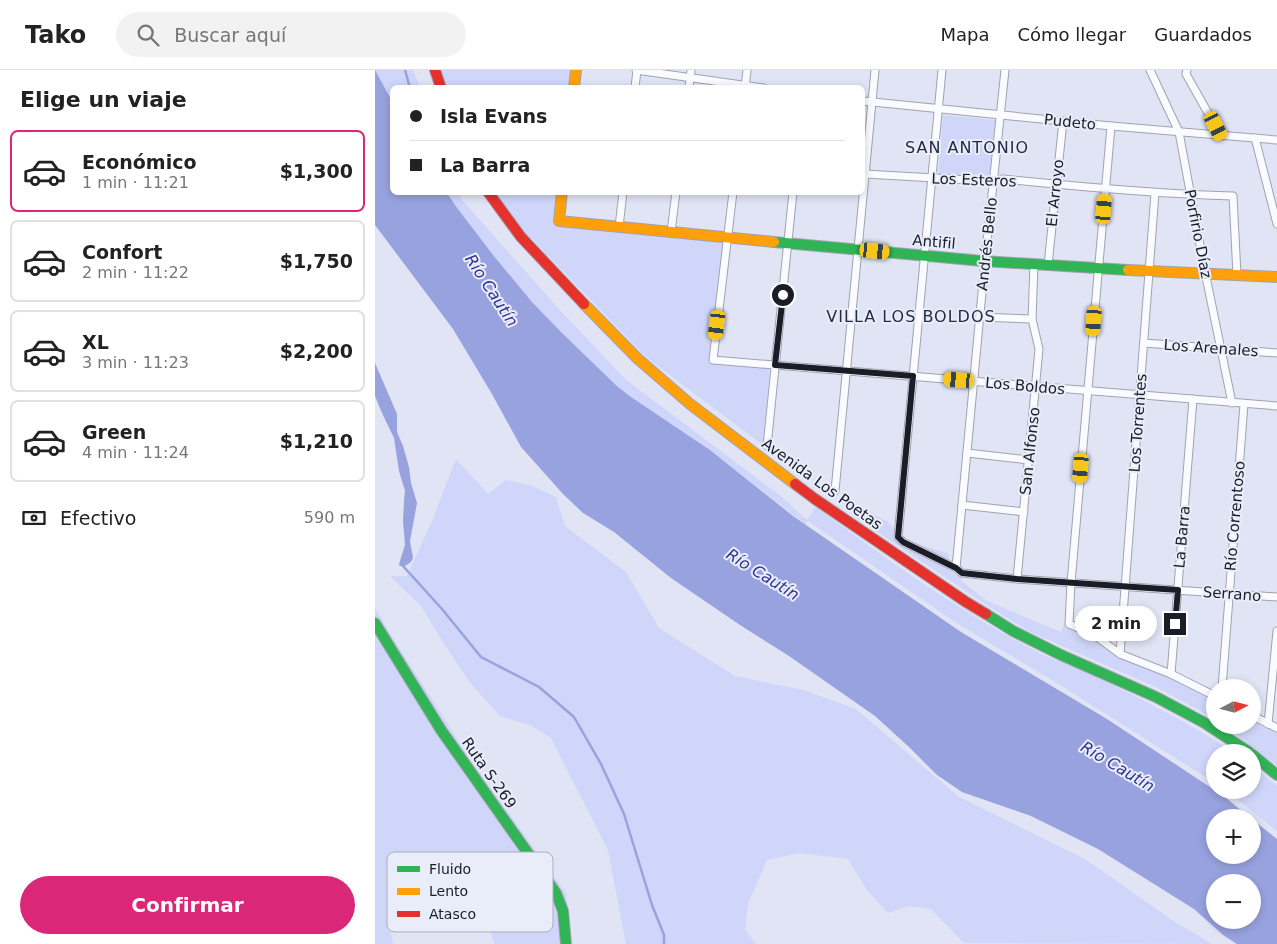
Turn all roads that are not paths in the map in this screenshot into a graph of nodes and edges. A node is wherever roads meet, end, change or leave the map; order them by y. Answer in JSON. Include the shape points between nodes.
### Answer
{"nodes":[{"id":1,"x":435,"y":70,"type":"edge"},
{"id":2,"x":577,"y":70,"type":"edge"},
{"id":3,"x":636,"y":70,"type":"edge"},
{"id":4,"x":747,"y":70,"type":"edge"},
{"id":5,"x":875,"y":70,"type":"edge"},
{"id":6,"x":942,"y":70,"type":"edge"},
{"id":7,"x":1005,"y":70,"type":"edge"},
{"id":8,"x":1149,"y":70,"type":"edge"},
{"id":9,"x":1187,"y":70,"type":"edge"},
{"id":10,"x":691,"y":74,"type":"edge"},
{"id":11,"x":440,"y":85,"type":"edge"},
{"id":12,"x":574,"y":85,"type":"edge"},
{"id":13,"x":635,"y":85,"type":"edge"},
{"id":14,"x":740,"y":85,"type":"edge"},
{"id":15,"x":745,"y":85,"type":"edge"},
{"id":16,"x":865,"y":101,"type":"edge"},
{"id":17,"x":872,"y":102,"type":"junction"},
{"id":18,"x":938,"y":109,"type":"junction"},
{"id":19,"x":1000,"y":115,"type":"junction"},
{"id":20,"x":1063,"y":121,"type":"junction"},
{"id":21,"x":1111,"y":126,"type":"junction"},
{"id":22,"x":1179,"y":132,"type":"junction"},
{"id":23,"x":1221,"y":136,"type":"junction"},
{"id":24,"x":1255,"y":138,"type":"junction"},
{"id":25,"x":1277,"y":140,"type":"edge"},
{"id":26,"x":865,"y":174,"type":"joint"},
{"id":27,"x":932,"y":178,"type":"junction"},
{"id":28,"x":993,"y":181,"type":"junction"},
{"id":29,"x":1056,"y":184,"type":"junction"},
{"id":30,"x":1106,"y":189,"type":"junction"},
{"id":31,"x":1155,"y":192,"type":"junction"},
{"id":32,"x":490,"y":195,"type":"edge"},
{"id":33,"x":562,"y":195,"type":"edge"},
{"id":34,"x":623,"y":195,"type":"edge"},
{"id":35,"x":676,"y":195,"type":"edge"},
{"id":36,"x":733,"y":195,"type":"edge"},
{"id":37,"x":793,"y":195,"type":"edge"},
{"id":38,"x":863,"y":195,"type":"edge"},
{"id":39,"x":1191,"y":195,"type":"junction"},
{"id":40,"x":1277,"y":224,"type":"edge"},
{"id":41,"x":619,"y":227,"type":"junction"},
{"id":42,"x":671,"y":232,"type":"junction"},
{"id":43,"x":728,"y":237,"type":"junction"},
{"id":44,"x":788,"y":243,"type":"junction"},
{"id":45,"x":858,"y":249,"type":"junction"},
{"id":46,"x":924,"y":256,"type":"junction"},
{"id":47,"x":985,"y":261,"type":"junction"},
{"id":48,"x":1034,"y":264,"type":"junction"},
{"id":49,"x":1048,"y":265,"type":"junction"},
{"id":50,"x":1098,"y":268,"type":"junction"},
{"id":51,"x":1150,"y":271,"type":"junction"},
{"id":52,"x":1205,"y":272,"type":"junction"},
{"id":53,"x":1237,"y":275,"type":"junction"},
{"id":54,"x":1277,"y":277,"type":"edge"},
{"id":55,"x":980,"y":317,"type":"junction"},
{"id":56,"x":1032,"y":320,"type":"junction"},
{"id":57,"x":1144,"y":342,"type":"junction"},
{"id":58,"x":1221,"y":349,"type":"junction"},
{"id":59,"x":1277,"y":353,"type":"edge"},
{"id":60,"x":775,"y":365,"type":"junction"},
{"id":61,"x":846,"y":371,"type":"junction"},
{"id":62,"x":913,"y":376,"type":"junction"},
{"id":63,"x":974,"y":382,"type":"junction"},
{"id":64,"x":1036,"y":387,"type":"junction"},
{"id":65,"x":1089,"y":391,"type":"junction"},
{"id":66,"x":1141,"y":395,"type":"junction"},
{"id":67,"x":1193,"y":400,"type":"junction"},
{"id":68,"x":1232,"y":403,"type":"junction"},
{"id":69,"x":1244,"y":404,"type":"junction"},
{"id":70,"x":1277,"y":406,"type":"edge"},
{"id":71,"x":767,"y":446,"type":"dead end"},
{"id":72,"x":967,"y":453,"type":"junction"},
{"id":73,"x":1029,"y":460,"type":"junction"},
{"id":74,"x":835,"y":491,"type":"dead end"},
{"id":75,"x":962,"y":505,"type":"junction"},
{"id":76,"x":1023,"y":512,"type":"junction"},
{"id":77,"x":956,"y":568,"type":"junction"},
{"id":78,"x":1017,"y":579,"type":"junction"},
{"id":79,"x":1071,"y":583,"type":"junction"},
{"id":80,"x":1125,"y":586,"type":"junction"},
{"id":81,"x":1178,"y":590,"type":"junction"},
{"id":82,"x":1229,"y":593,"type":"junction"},
{"id":83,"x":1277,"y":597,"type":"edge"},
{"id":84,"x":375,"y":623,"type":"edge"},
{"id":85,"x":1277,"y":631,"type":"edge"},
{"id":86,"x":1120,"y":654,"type":"junction"},
{"id":87,"x":1171,"y":674,"type":"junction"},
{"id":88,"x":1223,"y":679,"type":"edge"},
{"id":89,"x":1206,"y":692,"type":"edge"},
{"id":90,"x":1261,"y":720,"type":"edge"},
{"id":91,"x":1268,"y":724,"type":"junction"},
{"id":92,"x":1277,"y":728,"type":"edge"},
{"id":93,"x":1237,"y":744,"type":"edge"},
{"id":94,"x":1261,"y":762,"type":"edge"},
{"id":95,"x":1277,"y":775,"type":"edge"},
{"id":96,"x":528,"y":852,"type":"edge"},
{"id":97,"x":553,"y":887,"type":"edge"},
{"id":98,"x":566,"y":944,"type":"edge"}],
"edges":[{"from":1,"to":11,"type":"main road"},
{"from":2,"to":12,"type":"main road"},
{"from":3,"to":10,"type":"street"},
{"from":3,"to":13,"type":"street"},
{"from":4,"to":15,"type":"street"},
{"from":5,"to":17,"type":"street"},
{"from":6,"to":18,"type":"street"},
{"from":7,"to":19,"type":"street","name":"Andrés Bello"},
{"from":8,"to":22,"type":"street","name":"Porfirio Díaz"},
{"from":9,"to":23,"type":"street","via":[[1186,74]]},
{"from":10,"to":14,"type":"street"},
{"from":16,"to":17,"type":"street","name":"Pudeto"},
{"from":17,"to":18,"type":"street","name":"Pudeto"},
{"from":17,"to":26,"type":"street"},
{"from":18,"to":19,"type":"street","name":"Pudeto"},
{"from":18,"to":27,"type":"street"},
{"from":19,"to":20,"type":"street","name":"Pudeto"},
{"from":19,"to":28,"type":"street","name":"Andrés Bello"},
{"from":20,"to":21,"type":"street","name":"Pudeto"},
{"from":20,"to":29,"type":"street","name":"El Arroyo"},
{"from":21,"to":22,"type":"street","name":"Pudeto"},
{"from":21,"to":30,"type":"street"},
{"from":22,"to":23,"type":"street","name":"Pudeto"},
{"from":22,"to":39,"type":"street","name":"Porfirio Díaz"},
{"from":23,"to":24,"type":"street","name":"Pudeto"},
{"from":24,"to":25,"type":"street","name":"Pudeto"},
{"from":24,"to":40,"type":"street"},
{"from":26,"to":27,"type":"street","name":"Los Esteros"},
{"from":27,"to":28,"type":"street","name":"Los Esteros"},
{"from":27,"to":46,"type":"street"},
{"from":28,"to":29,"type":"street","name":"Los Esteros"},
{"from":28,"to":47,"type":"street","name":"Andrés Bello"},
{"from":29,"to":30,"type":"street","name":"Los Esteros"},
{"from":29,"to":49,"type":"street","name":"El Arroyo"},
{"from":30,"to":31,"type":"street","name":"Los Esteros"},
{"from":30,"to":50,"type":"street"},
{"from":31,"to":39,"type":"street","name":"Los Esteros"},
{"from":31,"to":51,"type":"street","name":"Los Torrentes"},
{"from":32,"to":93,"type":"main road","name":"Avenida Los Poetas","via":[[521,237],[638,359],[690,404],[815,500],[1013,631],[1156,698]]},
{"from":33,"to":41,"type":"main road","name":"Antifil","via":[[559,221]]},
{"from":34,"to":41,"type":"street"},
{"from":35,"to":42,"type":"street"},
{"from":36,"to":43,"type":"street"},
{"from":37,"to":44,"type":"street"},
{"from":38,"to":45,"type":"street"},
{"from":39,"to":52,"type":"street","name":"Porfirio Díaz"},
{"from":39,"to":53,"type":"street","name":"Los Esteros","via":[[1233,196]]},
{"from":41,"to":42,"type":"main road","name":"Antifil"},
{"from":42,"to":43,"type":"main road","name":"Antifil"},
{"from":43,"to":44,"type":"main road","name":"Antifil"},
{"from":43,"to":60,"type":"street","name":"Los Boldos","via":[[713,360]]},
{"from":44,"to":45,"type":"main road","name":"Antifil"},
{"from":44,"to":60,"type":"street"},
{"from":45,"to":46,"type":"main road","name":"Antifil"},
{"from":45,"to":61,"type":"street"},
{"from":46,"to":47,"type":"main road","name":"Antifil"},
{"from":46,"to":62,"type":"street"},
{"from":47,"to":48,"type":"main road","name":"Antifil"},
{"from":47,"to":55,"type":"street","name":"Andrés Bello"},
{"from":48,"to":49,"type":"main road","name":"Antifil"},
{"from":48,"to":56,"type":"street","name":"San Alfonso"},
{"from":49,"to":50,"type":"main road","name":"Antifil"},
{"from":50,"to":51,"type":"main road","name":"Antifil"},
{"from":50,"to":65,"type":"street"},
{"from":51,"to":52,"type":"main road","name":"Antifil"},
{"from":51,"to":57,"type":"street","name":"Los Torrentes"},
{"from":52,"to":53,"type":"main road","name":"Antifil"},
{"from":52,"to":58,"type":"street","name":"Porfirio Díaz"},
{"from":53,"to":54,"type":"main road","name":"Antifil"},
{"from":55,"to":56,"type":"street"},
{"from":55,"to":63,"type":"street","name":"Andrés Bello"},
{"from":56,"to":64,"type":"street","name":"San Alfonso","via":[[1039,349]]},
{"from":57,"to":58,"type":"street","name":"Los Arenales"},
{"from":57,"to":66,"type":"street","name":"Los Torrentes"},
{"from":58,"to":59,"type":"street","name":"Los Arenales"},
{"from":58,"to":68,"type":"street","name":"Porfirio Díaz"},
{"from":60,"to":61,"type":"street","name":"Los Boldos"},
{"from":60,"to":71,"type":"street"},
{"from":61,"to":62,"type":"street","name":"Los Boldos"},
{"from":61,"to":74,"type":"street"},
{"from":62,"to":63,"type":"street","name":"Los Boldos"},
{"from":62,"to":77,"type":"street","name":"Serrano","via":[[898,537]]},
{"from":63,"to":64,"type":"street","name":"Los Boldos"},
{"from":63,"to":72,"type":"street","name":"Andrés Bello"},
{"from":64,"to":65,"type":"street","name":"Los Boldos"},
{"from":64,"to":73,"type":"street","name":"San Alfonso"},
{"from":65,"to":66,"type":"street","name":"Los Boldos"},
{"from":65,"to":79,"type":"street"},
{"from":66,"to":67,"type":"street","name":"Los Boldos"},
{"from":66,"to":80,"type":"street","name":"Los Torrentes"},
{"from":67,"to":68,"type":"street","name":"Los Boldos"},
{"from":67,"to":81,"type":"street","name":"La Barra"},
{"from":68,"to":69,"type":"street","name":"Los Boldos"},
{"from":69,"to":70,"type":"street","name":"Los Boldos"},
{"from":69,"to":82,"type":"street","name":"Río Correntoso"},
{"from":72,"to":73,"type":"street"},
{"from":72,"to":75,"type":"street","name":"Andrés Bello"},
{"from":73,"to":76,"type":"street","name":"San Alfonso"},
{"from":75,"to":76,"type":"street"},
{"from":75,"to":77,"type":"street","name":"Andrés Bello"},
{"from":76,"to":78,"type":"street","name":"San Alfonso"},
{"from":77,"to":78,"type":"street","name":"Serrano","via":[[962,573]]},
{"from":78,"to":79,"type":"street","name":"Serrano"},
{"from":79,"to":80,"type":"street","name":"Serrano"},
{"from":79,"to":86,"type":"street","via":[[1069,624],[1093,634]]},
{"from":80,"to":81,"type":"street","name":"Serrano"},
{"from":80,"to":86,"type":"street","name":"Los Torrentes"},
{"from":81,"to":82,"type":"street","name":"Serrano"},
{"from":81,"to":87,"type":"street","name":"La Barra"},
{"from":82,"to":83,"type":"street","name":"Serrano"},
{"from":82,"to":88,"type":"street","name":"Río Correntoso"},
{"from":84,"to":96,"type":"main road","name":"Ruta S-269","via":[[445,737]]},
{"from":85,"to":91,"type":"street"},
{"from":86,"to":87,"type":"street"},
{"from":87,"to":89,"type":"street"},
{"from":90,"to":91,"type":"street"},
{"from":91,"to":92,"type":"street"},
{"from":94,"to":95,"type":"main road"},
{"from":97,"to":98,"type":"main road","name":"Ruta S-269","via":[[563,911]]}]}
